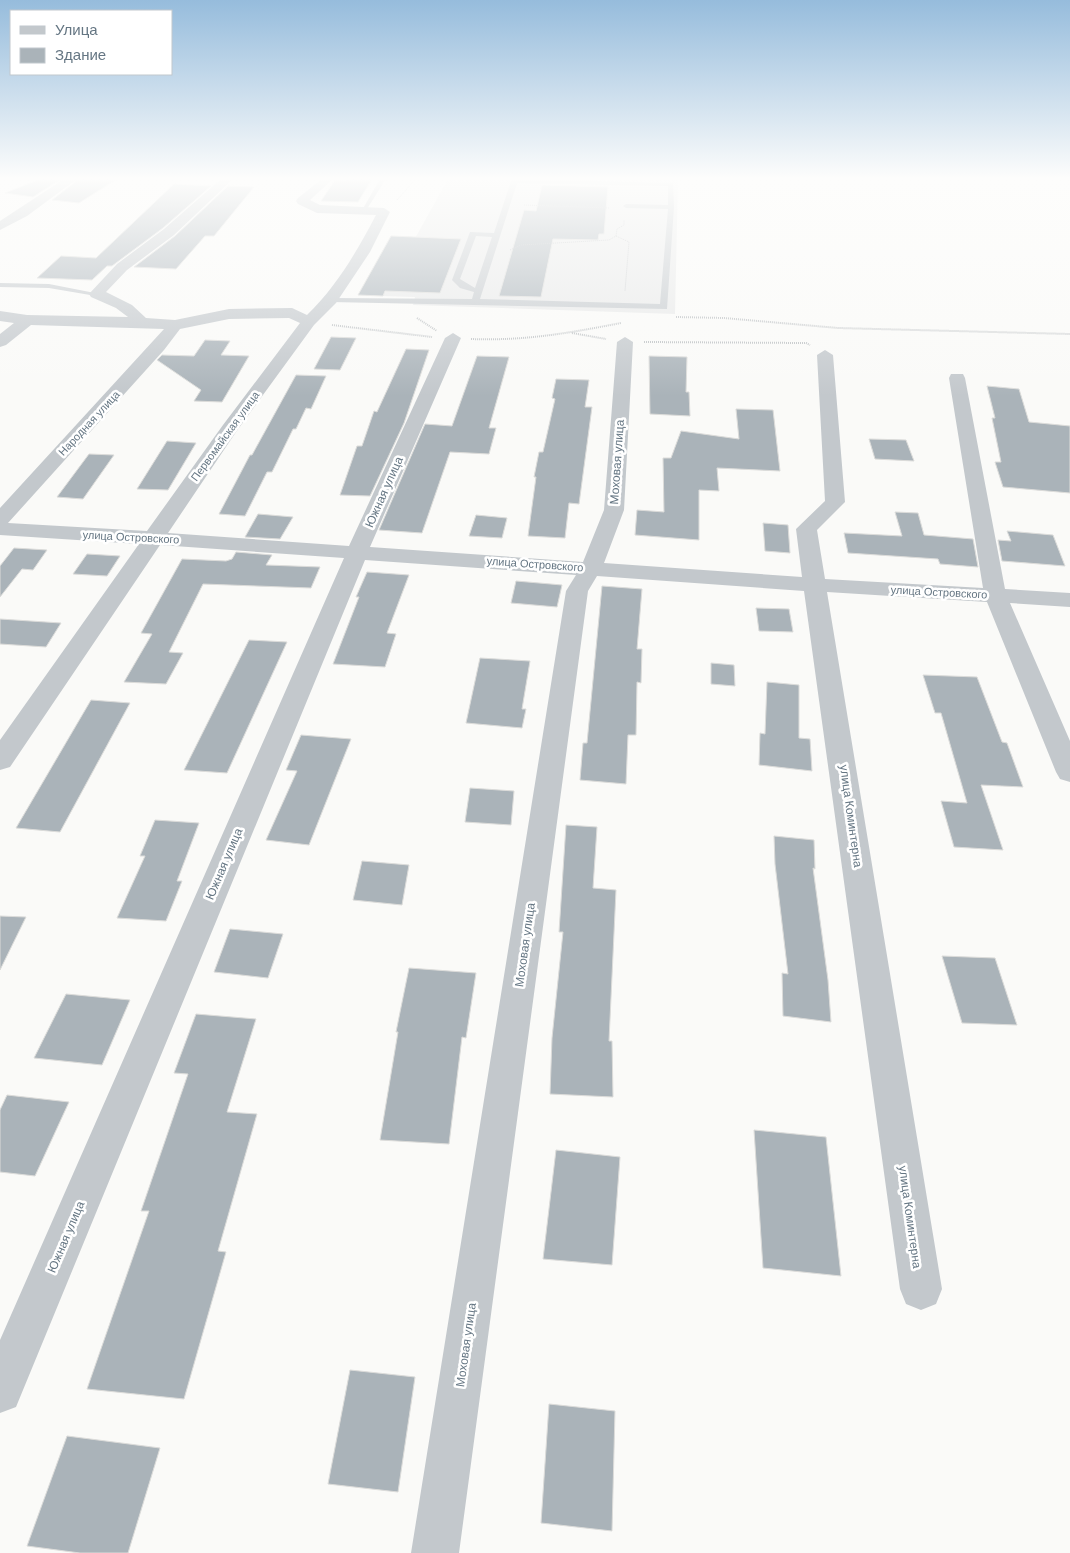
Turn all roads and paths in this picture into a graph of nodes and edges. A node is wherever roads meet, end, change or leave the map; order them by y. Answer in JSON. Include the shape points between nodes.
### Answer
{"nodes":[{"id":1,"x":143,"y":251,"type":"edge"},
{"id":2,"x":363,"y":251,"type":"edge"},
{"id":3,"x":467,"y":251,"type":"edge"},
{"id":4,"x":491,"y":251,"type":"edge"},
{"id":5,"x":510,"y":251,"type":"edge"},
{"id":6,"x":628,"y":251,"type":"edge"},
{"id":7,"x":668,"y":251,"type":"edge"},
{"id":8,"x":487,"y":263,"type":"junction"},
{"id":9,"x":0,"y":285,"type":"edge"},
{"id":10,"x":478,"y":291,"type":"junction"},
{"id":11,"x":96,"y":294,"type":"junction"},
{"id":12,"x":331,"y":300,"type":"junction"},
{"id":13,"x":475,"y":301,"type":"junction"},
{"id":14,"x":400,"y":302,"type":"junction"},
{"id":15,"x":623,"y":306,"type":"junction"},
{"id":16,"x":0,"y":316,"type":"edge"},
{"id":17,"x":676,"y":317,"type":"dead end"},
{"id":18,"x":27,"y":320,"type":"junction"},
{"id":19,"x":141,"y":322,"type":"junction"},
{"id":20,"x":309,"y":322,"type":"junction"},
{"id":21,"x":175,"y":325,"type":"junction"},
{"id":22,"x":569,"y":332,"type":"junction"},
{"id":23,"x":626,"y":332,"type":"junction"},
{"id":24,"x":1070,"y":334,"type":"edge"},
{"id":25,"x":453,"y":338,"type":"junction"},
{"id":26,"x":0,"y":342,"type":"edge"},
{"id":27,"x":825,"y":355,"type":"joint"},
{"id":28,"x":957,"y":378,"type":"dead end"},
{"id":29,"x":0,"y":520,"type":"edge"},
{"id":30,"x":0,"y":530,"type":"edge"},
{"id":31,"x":152,"y":538,"type":"junction"},
{"id":32,"x":357,"y":552,"type":"junction"},
{"id":33,"x":591,"y":568,"type":"junction"},
{"id":34,"x":816,"y":585,"type":"junction"},
{"id":35,"x":995,"y":595,"type":"junction"},
{"id":36,"x":1070,"y":600,"type":"edge"},
{"id":37,"x":0,"y":760,"type":"edge"},
{"id":38,"x":1070,"y":772,"type":"edge"},
{"id":39,"x":921,"y":1288,"type":"dead end"},
{"id":40,"x":0,"y":1391,"type":"edge"},
{"id":41,"x":435,"y":1553,"type":"edge"}],
"edges":[{"from":1,"to":11,"type":"street","via":[[122,267]]},
{"from":2,"to":12,"type":"street","name":"Первомайская улица"},
{"from":3,"to":10,"type":"lane","via":[[456,280]]},
{"from":4,"to":8,"type":"lane"},
{"from":5,"to":8,"type":"path"},
{"from":6,"to":15,"type":"path"},
{"from":7,"to":15,"type":"lane","via":[[664,307]]},
{"from":8,"to":10,"type":"lane"},
{"from":9,"to":11,"type":"lane","via":[[49,286]]},
{"from":10,"to":13,"type":"lane"},
{"from":11,"to":19,"type":"street","via":[[116,301]]},
{"from":12,"to":14,"type":"lane"},
{"from":12,"to":20,"type":"street","name":"Первомайская улица"},
{"from":13,"to":14,"type":"lane"},
{"from":13,"to":15,"type":"lane"},
{"from":14,"to":25,"type":"path","via":[[424,324]]},
{"from":16,"to":18,"type":"street"},
{"from":17,"to":24,"type":"path","via":[[838,328]]},
{"from":18,"to":19,"type":"street"},
{"from":18,"to":26,"type":"street"},
{"from":19,"to":21,"type":"street"},
{"from":20,"to":21,"type":"street","via":[[292,313],[229,314]]},
{"from":20,"to":25,"type":"path","via":[[402,335]]},
{"from":20,"to":31,"type":"street","name":"Первомайская улица"},
{"from":21,"to":29,"type":"street","name":"Народная улица"},
{"from":22,"to":23,"type":"path"},
{"from":22,"to":23,"type":"path"},
{"from":22,"to":25,"type":"path","via":[[502,340]]},
{"from":23,"to":27,"type":"path","via":[[806,342]]},
{"from":23,"to":33,"type":"street","name":"Моховая улица","via":[[614,510]]},
{"from":25,"to":32,"type":"street","name":"Южная улица"},
{"from":27,"to":34,"type":"street","name":"улица Коминтерна","via":[[835,502],[806,529]]},
{"from":28,"to":35,"type":"street"},
{"from":30,"to":31,"type":"street","name":"улица Островского"},
{"from":31,"to":32,"type":"street","name":"улица Островского"},
{"from":31,"to":37,"type":"street","name":"Первомайская улица"},
{"from":32,"to":33,"type":"street","name":"улица Островского"},
{"from":32,"to":40,"type":"street","name":"Южная улица"},
{"from":33,"to":34,"type":"street","name":"улица Островского"},
{"from":33,"to":41,"type":"street","name":"Моховая улица","via":[[577,591]]},
{"from":34,"to":35,"type":"street","name":"улица Островского"},
{"from":34,"to":39,"type":"street","name":"улица Коминтерна"},
{"from":35,"to":36,"type":"street","name":"улица Островского"},
{"from":35,"to":38,"type":"street"}]}
